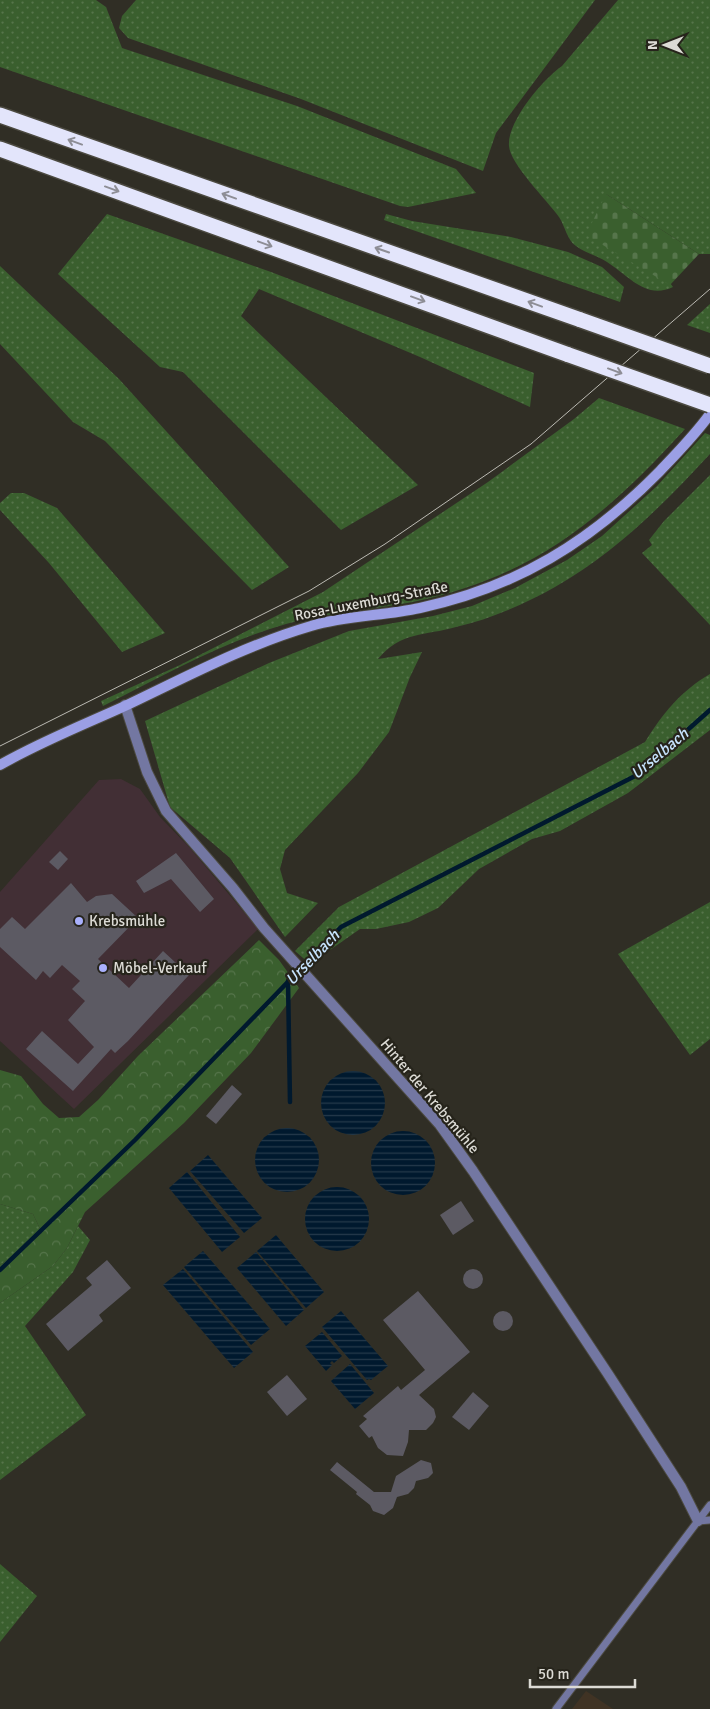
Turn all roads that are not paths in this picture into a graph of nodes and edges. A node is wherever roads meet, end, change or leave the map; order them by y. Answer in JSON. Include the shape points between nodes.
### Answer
{"nodes":[{"id":1,"x":0,"y":115,"type":"edge"},
{"id":2,"x":0,"y":149,"type":"edge"},
{"id":3,"x":710,"y":366,"type":"edge"},
{"id":4,"x":710,"y":405,"type":"edge"},
{"id":5,"x":710,"y":414,"type":"edge"},
{"id":6,"x":126,"y":705,"type":"junction"},
{"id":7,"x":0,"y":765,"type":"edge"},
{"id":8,"x":710,"y":1505,"type":"edge"},
{"id":9,"x":710,"y":1520,"type":"edge"},
{"id":10,"x":698,"y":1521,"type":"junction"},
{"id":11,"x":556,"y":1709,"type":"edge"}],
"edges":[{"from":3,"to":1,"type":"highway","one_way":true,"bridge":true},
{"from":2,"to":4,"type":"highway","one_way":true,"bridge":true},
{"from":5,"to":6,"type":"main road","name":"Rosa-Luxemburg-Straße","via":[[632,499],[594,531],[554,558],[506,582],[418,609],[314,625],[266,640]]},
{"from":6,"to":7,"type":"main road","name":"Rosa-Luxemburg-Straße"},
{"from":6,"to":10,"type":"street","name":"Hinter der Krebsmühle","via":[[147,772],[166,811],[264,928],[440,1126],[681,1487]]},
{"from":8,"to":10,"type":"lane"},
{"from":9,"to":10,"type":"lane"},
{"from":10,"to":11,"type":"lane"}]}
